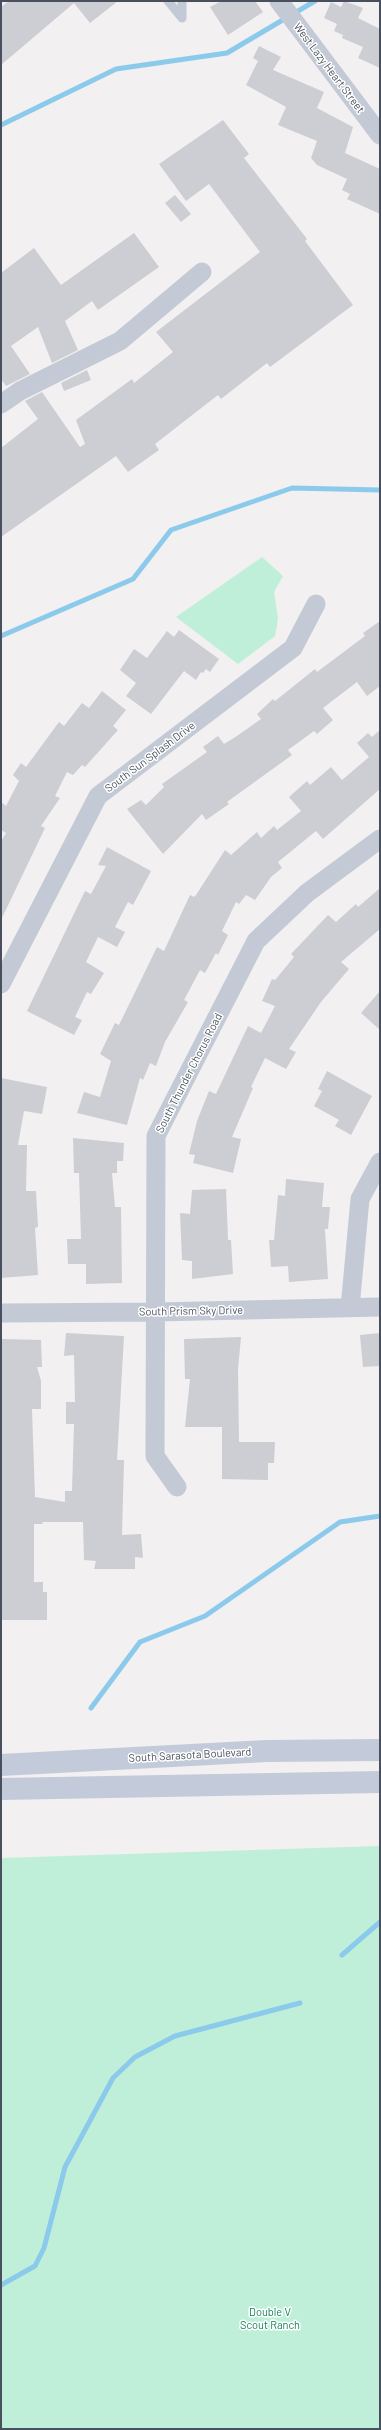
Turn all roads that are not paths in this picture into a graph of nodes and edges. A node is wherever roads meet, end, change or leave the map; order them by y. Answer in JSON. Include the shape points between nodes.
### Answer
{"nodes":[{"id":1,"x":168,"y":1,"type":"edge"},
{"id":2,"x":182,"y":1,"type":"edge"},
{"id":3,"x":279,"y":1,"type":"edge"},
{"id":4,"x":380,"y":135,"type":"edge"},
{"id":5,"x":202,"y":272,"type":"dead end"},
{"id":6,"x":1,"y":404,"type":"edge"},
{"id":7,"x":316,"y":604,"type":"dead end"},
{"id":8,"x":380,"y":839,"type":"edge"},
{"id":9,"x":1,"y":984,"type":"edge"},
{"id":10,"x":380,"y":1162,"type":"edge"},
{"id":11,"x":380,"y":1307,"type":"edge"},
{"id":12,"x":350,"y":1308,"type":"junction"},
{"id":13,"x":156,"y":1312,"type":"junction"},
{"id":14,"x":1,"y":1313,"type":"edge"},
{"id":15,"x":178,"y":1487,"type":"dead end"},
{"id":16,"x":380,"y":1750,"type":"edge"},
{"id":17,"x":1,"y":1765,"type":"edge"},
{"id":18,"x":380,"y":1782,"type":"edge"},
{"id":19,"x":1,"y":1789,"type":"edge"}],
"edges":[{"from":1,"to":2,"type":"lane","via":[[182,18]]},
{"from":3,"to":4,"type":"street","name":"West Lazy Heart Street"},
{"from":5,"to":6,"type":"street","via":[[120,341],[20,391]]},
{"from":7,"to":9,"type":"street","name":"South Sun Splash Drive","via":[[293,648],[98,796]]},
{"from":8,"to":13,"type":"street","name":"South Thunder Chorus Road","via":[[307,893],[256,941],[156,1136]]},
{"from":10,"to":12,"type":"street","via":[[360,1199]]},
{"from":11,"to":12,"type":"street","name":"South Prism Sky Drive"},
{"from":12,"to":13,"type":"street","name":"South Prism Sky Drive"},
{"from":13,"to":14,"type":"street","name":"South Prism Sky Drive"},
{"from":13,"to":15,"type":"street","name":"South Thunder Chorus Road","via":[[155,1456]]},
{"from":16,"to":17,"type":"street","name":"South Sarasota Boulevard","via":[[267,1751]]},
{"from":18,"to":19,"type":"street"}]}
